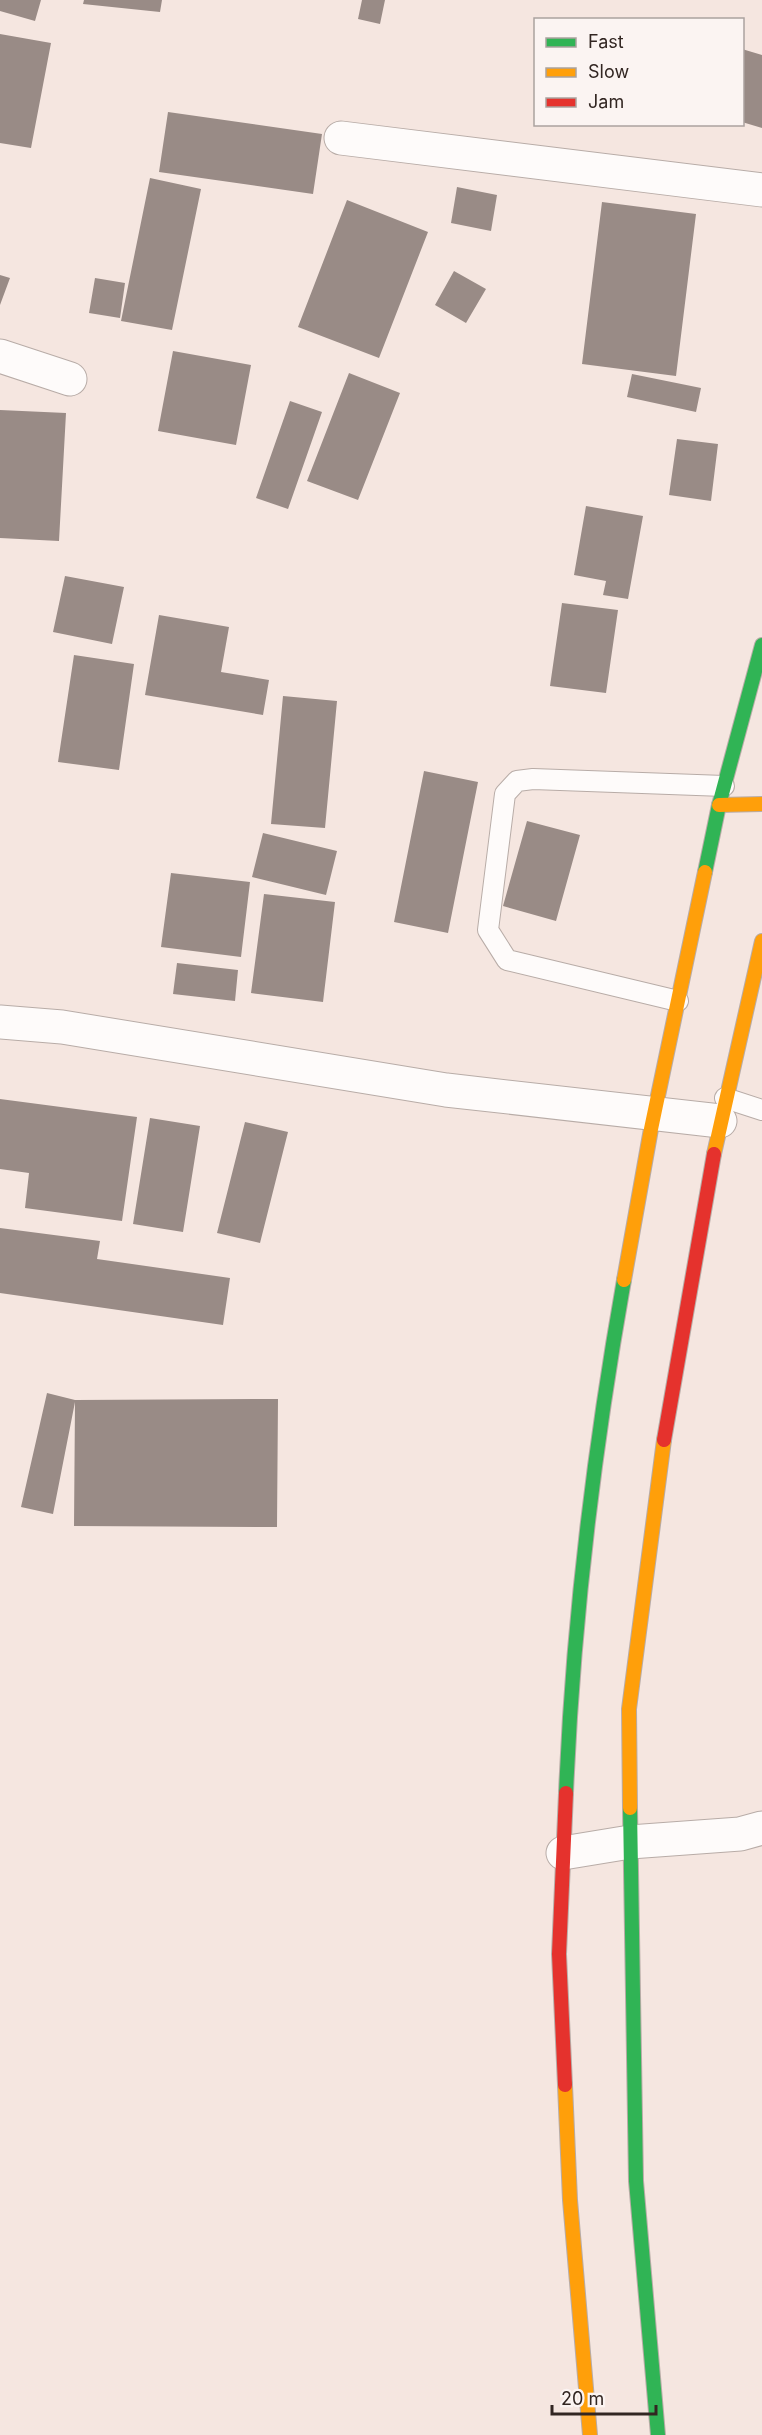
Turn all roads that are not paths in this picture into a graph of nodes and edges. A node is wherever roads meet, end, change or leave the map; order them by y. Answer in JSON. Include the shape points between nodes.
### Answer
{"nodes":[{"id":1,"x":341,"y":138,"type":"dead end"},
{"id":2,"x":762,"y":190,"type":"edge"},
{"id":3,"x":0,"y":356,"type":"edge"},
{"id":4,"x":70,"y":378,"type":"dead end"},
{"id":5,"x":762,"y":645,"type":"edge"},
{"id":6,"x":722,"y":796,"type":"junction"},
{"id":7,"x":762,"y":804,"type":"edge"},
{"id":8,"x":762,"y":941,"type":"edge"},
{"id":9,"x":678,"y":1001,"type":"junction"},
{"id":10,"x":0,"y":1022,"type":"edge"},
{"id":11,"x":722,"y":1109,"type":"junction"},
{"id":12,"x":762,"y":1110,"type":"edge"},
{"id":13,"x":655,"y":1114,"type":"junction"},
{"id":14,"x":762,"y":1828,"type":"edge"},
{"id":15,"x":630,"y":1842,"type":"junction"},
{"id":16,"x":563,"y":1853,"type":"junction"},
{"id":17,"x":590,"y":2435,"type":"edge"},
{"id":18,"x":658,"y":2435,"type":"edge"}],
"edges":[{"from":1,"to":2,"type":"street"},
{"from":3,"to":4,"type":"street"},
{"from":5,"to":6,"type":"main road"},
{"from":6,"to":7,"type":"main road"},
{"from":6,"to":9,"type":"main road"},
{"from":6,"to":9,"type":"lane","via":[[533,779],[517,781],[505,794],[488,930],[507,960]]},
{"from":8,"to":11,"type":"main road"},
{"from":9,"to":13,"type":"main road"},
{"from":10,"to":13,"type":"street","via":[[62,1027],[446,1090]]},
{"from":11,"to":12,"type":"lane"},
{"from":11,"to":13,"type":"street"},
{"from":11,"to":15,"type":"main road","via":[[665,1434],[629,1709]]},
{"from":13,"to":16,"type":"main road","via":[[600,1416],[569,1712]]},
{"from":14,"to":15,"type":"street","via":[[740,1834]]},
{"from":15,"to":16,"type":"street"},
{"from":15,"to":18,"type":"main road","via":[[636,2181]]},
{"from":16,"to":17,"type":"main road","via":[[559,1954],[569,2189]]}]}
